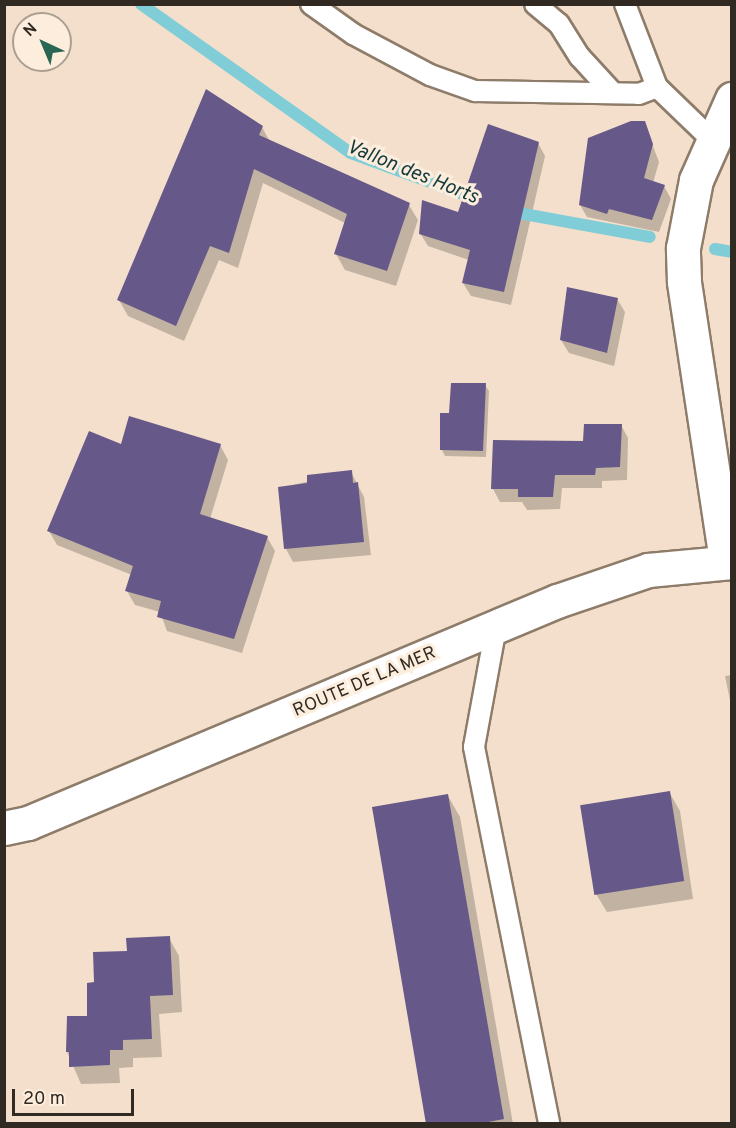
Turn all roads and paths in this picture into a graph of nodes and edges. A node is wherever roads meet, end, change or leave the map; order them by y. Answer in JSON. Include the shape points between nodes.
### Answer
{"nodes":[{"id":1,"x":311,"y":4,"type":"edge"},
{"id":2,"x":626,"y":4,"type":"edge"},
{"id":3,"x":541,"y":9,"type":"edge"},
{"id":4,"x":657,"y":87,"type":"junction"},
{"id":5,"x":612,"y":93,"type":"junction"},
{"id":6,"x":732,"y":99,"type":"edge"},
{"id":7,"x":712,"y":140,"type":"junction"},
{"id":8,"x":729,"y":561,"type":"edge"},
{"id":9,"x":496,"y":627,"type":"junction"},
{"id":10,"x":4,"y":828,"type":"edge"},
{"id":11,"x":549,"y":1124,"type":"edge"}],
"edges":[{"from":1,"to":5,"type":"lane","via":[[353,34],[430,75],[475,91]]},
{"from":2,"to":4,"type":"lane"},
{"from":3,"to":5,"type":"lane","via":[[560,24],[580,57]]},
{"from":4,"to":5,"type":"lane","via":[[639,94]]},
{"from":4,"to":7,"type":"lane"},
{"from":6,"to":7,"type":"main road"},
{"from":7,"to":8,"type":"main road","via":[[696,180],[683,248],[684,281]]},
{"from":8,"to":9,"type":"main road","name":"ROUTE DE LA MER","via":[[648,570]]},
{"from":9,"to":10,"type":"main road","name":"ROUTE DE LA MER","via":[[50,814]]},
{"from":9,"to":11,"type":"lane","via":[[474,747]]}]}
